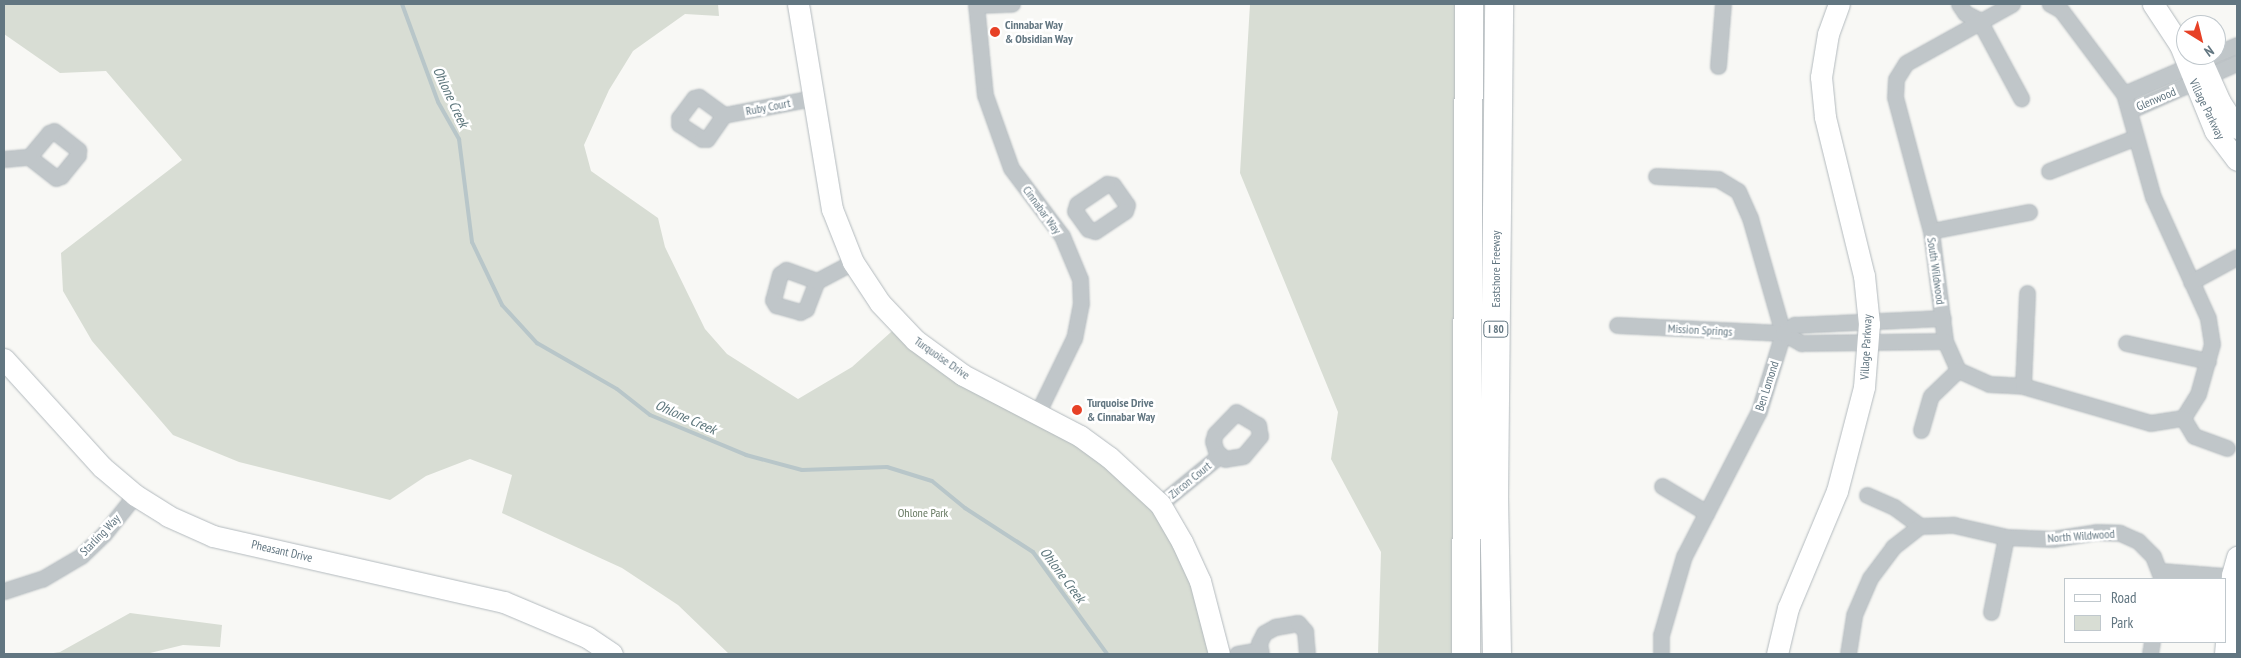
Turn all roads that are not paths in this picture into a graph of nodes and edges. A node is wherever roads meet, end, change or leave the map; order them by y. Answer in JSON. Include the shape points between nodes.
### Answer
{"nodes":[{"id":1,"x":798,"y":4,"type":"edge"},
{"id":2,"x":976,"y":4,"type":"edge"},
{"id":3,"x":1012,"y":4,"type":"edge"},
{"id":4,"x":1469,"y":4,"type":"edge"},
{"id":5,"x":1499,"y":4,"type":"edge"},
{"id":6,"x":1723,"y":4,"type":"edge"},
{"id":7,"x":1826,"y":4,"type":"edge"},
{"id":8,"x":1839,"y":4,"type":"edge"},
{"id":9,"x":1959,"y":4,"type":"edge"},
{"id":10,"x":2012,"y":4,"type":"edge"},
{"id":11,"x":2050,"y":4,"type":"edge"},
{"id":12,"x":2153,"y":4,"type":"edge"},
{"id":13,"x":2170,"y":4,"type":"edge"},
{"id":14,"x":2177,"y":15,"type":"edge"},
{"id":15,"x":1979,"y":20,"type":"junction"},
{"id":16,"x":2176,"y":39,"type":"edge"},
{"id":17,"x":2237,"y":45,"type":"edge"},
{"id":18,"x":2226,"y":51,"type":"edge"},
{"id":19,"x":2200,"y":65,"type":"edge"},
{"id":20,"x":2201,"y":65,"type":"edge"},
{"id":21,"x":2203,"y":65,"type":"edge"},
{"id":22,"x":2204,"y":65,"type":"edge"},
{"id":23,"x":1718,"y":66,"type":"dead end"},
{"id":24,"x":2124,"y":94,"type":"junction"},
{"id":25,"x":813,"y":98,"type":"junction"},
{"id":26,"x":2021,"y":98,"type":"dead end"},
{"id":27,"x":2130,"y":110,"type":"junction"},
{"id":28,"x":724,"y":115,"type":"dead end"},
{"id":29,"x":2237,"y":128,"type":"edge"},
{"id":30,"x":2134,"y":138,"type":"junction"},
{"id":31,"x":29,"y":157,"type":"dead end"},
{"id":32,"x":4,"y":159,"type":"edge"},
{"id":33,"x":2237,"y":160,"type":"edge"},
{"id":34,"x":2049,"y":171,"type":"dead end"},
{"id":35,"x":1656,"y":176,"type":"dead end"},
{"id":36,"x":2028,"y":212,"type":"dead end"},
{"id":37,"x":1083,"y":222,"type":"dead end"},
{"id":38,"x":1931,"y":231,"type":"junction"},
{"id":39,"x":1062,"y":236,"type":"junction"},
{"id":40,"x":2237,"y":257,"type":"edge"},
{"id":41,"x":853,"y":262,"type":"junction"},
{"id":42,"x":817,"y":281,"type":"dead end"},
{"id":43,"x":2191,"y":282,"type":"junction"},
{"id":44,"x":2027,"y":293,"type":"dead end"},
{"id":45,"x":1943,"y":318,"type":"junction"},
{"id":46,"x":1617,"y":325,"type":"dead end"},
{"id":47,"x":1783,"y":333,"type":"junction"},
{"id":48,"x":1862,"y":334,"type":"junction"},
{"id":49,"x":1945,"y":341,"type":"junction"},
{"id":50,"x":2126,"y":343,"type":"dead end"},
{"id":51,"x":4,"y":359,"type":"edge"},
{"id":52,"x":2208,"y":361,"type":"junction"},
{"id":53,"x":1958,"y":370,"type":"junction"},
{"id":54,"x":2023,"y":386,"type":"junction"},
{"id":55,"x":1038,"y":412,"type":"junction"},
{"id":56,"x":2183,"y":418,"type":"junction"},
{"id":57,"x":1921,"y":430,"type":"dead end"},
{"id":58,"x":2227,"y":448,"type":"dead end"},
{"id":59,"x":1220,"y":456,"type":"dead end"},
{"id":60,"x":1662,"y":486,"type":"dead end"},
{"id":61,"x":135,"y":495,"type":"junction"},
{"id":62,"x":1867,"y":495,"type":"dead end"},
{"id":63,"x":1160,"y":504,"type":"junction"},
{"id":64,"x":1707,"y":513,"type":"junction"},
{"id":65,"x":1920,"y":526,"type":"junction"},
{"id":66,"x":2006,"y":537,"type":"junction"},
{"id":67,"x":2162,"y":575,"type":"edge"},
{"id":68,"x":2189,"y":578,"type":"edge"},
{"id":69,"x":2233,"y":583,"type":"edge"},
{"id":70,"x":4,"y":591,"type":"edge"},
{"id":71,"x":1990,"y":612,"type":"dead end"},
{"id":72,"x":1261,"y":652,"type":"edge"},
{"id":73,"x":612,"y":654,"type":"edge"},
{"id":74,"x":1219,"y":654,"type":"edge"},
{"id":75,"x":1237,"y":654,"type":"edge"},
{"id":76,"x":1307,"y":654,"type":"edge"},
{"id":77,"x":1466,"y":654,"type":"edge"},
{"id":78,"x":1497,"y":654,"type":"edge"},
{"id":79,"x":1661,"y":654,"type":"edge"},
{"id":80,"x":1766,"y":654,"type":"edge"},
{"id":81,"x":1777,"y":654,"type":"edge"},
{"id":82,"x":1848,"y":654,"type":"edge"},
{"id":83,"x":2225,"y":654,"type":"edge"}],
"edges":[{"from":1,"to":25,"type":"street","name":"Turquoise Drive"},
{"from":2,"to":3,"type":"street"},
{"from":2,"to":39,"type":"street","name":"Cinnabar Way","via":[[985,95],[1011,168]]},
{"from":4,"to":77,"type":"highway","number":"I 80"},
{"from":5,"to":78,"type":"highway","name":"Eastshore Freeway","number":"I 80","via":[[1494,496]]},
{"from":6,"to":23,"type":"street"},
{"from":7,"to":48,"type":"street","name":"Village Parkway","via":[[1816,31],[1809,77],[1812,111],[1853,278]]},
{"from":8,"to":48,"type":"street","name":"Village Parkway","via":[[1828,34],[1821,77],[1825,117],[1864,276]]},
{"from":9,"to":15,"type":"street","via":[[1965,13]]},
{"from":10,"to":15,"type":"street","name":"South Wildwood"},
{"from":11,"to":24,"type":"street","via":[[2061,10]]},
{"from":12,"to":16,"type":"street","name":"Village Parkway"},
{"from":13,"to":14,"type":"street"},
{"from":15,"to":26,"type":"street"},
{"from":15,"to":38,"type":"street","name":"South Wildwood","via":[[1906,63],[1896,79],[1895,97]]},
{"from":17,"to":18,"type":"street","name":"Glenwood"},
{"from":19,"to":24,"type":"street","name":"Glenwood"},
{"from":20,"to":27,"type":"street","name":"Glenwood"},
{"from":21,"to":33,"type":"street","name":"Village Parkway","via":[[2215,131]]},
{"from":22,"to":29,"type":"street","name":"Village Parkway"},
{"from":24,"to":27,"type":"street"},
{"from":25,"to":28,"type":"street","name":"Ruby Court"},
{"from":25,"to":41,"type":"street","name":"Turquoise Drive","via":[[832,209]]},
{"from":27,"to":30,"type":"street"},
{"from":30,"to":34,"type":"street"},
{"from":30,"to":43,"type":"street","via":[[2153,197]]},
{"from":31,"to":32,"type":"street"},
{"from":35,"to":47,"type":"street","via":[[1718,179],[1738,192],[1750,218]]},
{"from":36,"to":38,"type":"street"},
{"from":37,"to":39,"type":"street"},
{"from":38,"to":45,"type":"street","name":"South Wildwood"},
{"from":39,"to":55,"type":"street","name":"Cinnabar Way","via":[[1077,266],[1082,291],[1080,315],[1071,345]]},
{"from":40,"to":43,"type":"street"},
{"from":41,"to":42,"type":"street"},
{"from":41,"to":55,"type":"street","name":"Turquoise Drive","via":[[880,303],[915,340],[963,375]]},
{"from":43,"to":52,"type":"street","via":[[2208,318],[2212,344]]},
{"from":44,"to":54,"type":"street"},
{"from":45,"to":48,"type":"street","name":"Mission Springs"},
{"from":45,"to":49,"type":"street","name":"South Wildwood"},
{"from":46,"to":47,"type":"street","name":"Mission Springs"},
{"from":47,"to":48,"type":"street","name":"Mission Springs","via":[[1794,325]]},
{"from":47,"to":64,"type":"street","name":"Ben Lomond","via":[[1759,411]]},
{"from":48,"to":49,"type":"street","name":"Mission Springs"},
{"from":48,"to":80,"type":"street","name":"Village Parkway","via":[[1843,429],[1809,532],[1777,604]]},
{"from":48,"to":81,"type":"street","name":"Village Parkway","via":[[1864,387],[1854,432],[1820,536],[1788,608]]},
{"from":49,"to":53,"type":"street","name":"South Wildwood"},
{"from":50,"to":52,"type":"street"},
{"from":51,"to":61,"type":"street","name":"Pheasant Drive","via":[[102,467]]},
{"from":52,"to":56,"type":"street","via":[[2198,394]]},
{"from":53,"to":54,"type":"street","via":[[1989,384]]},
{"from":53,"to":57,"type":"street","via":[[1931,396]]},
{"from":54,"to":56,"type":"street","via":[[2150,423]]},
{"from":55,"to":63,"type":"street","name":"Turquoise Drive","via":[[1110,457]]},
{"from":56,"to":58,"type":"street","via":[[2194,436]]},
{"from":59,"to":63,"type":"street","name":"Zircon Court"},
{"from":60,"to":64,"type":"street"},
{"from":61,"to":70,"type":"street","name":"Starling Way","via":[[104,534],[81,556],[42,579]]},
{"from":61,"to":73,"type":"street","name":"Pheasant Drive","via":[[156,510],[212,536],[504,602],[587,637]]},
{"from":62,"to":65,"type":"street","via":[[1894,507]]},
{"from":63,"to":74,"type":"street","name":"Turquoise Drive","via":[[1200,581]]},
{"from":64,"to":79,"type":"street","name":"Ben Lomond","via":[[1684,556],[1661,635]]},
{"from":65,"to":66,"type":"street","name":"North Wildwood","via":[[1954,525]]},
{"from":65,"to":82,"type":"street","via":[[1893,546],[1870,578],[1854,615]]},
{"from":66,"to":67,"type":"street","name":"North Wildwood","via":[[2052,539],[2120,532],[2138,541],[2153,556]]},
{"from":66,"to":71,"type":"street"},
{"from":67,"to":68,"type":"street"},
{"from":69,"to":83,"type":"street"},
{"from":72,"to":75,"type":"street"},
{"from":72,"to":76,"type":"street","via":[[1261,638],[1269,629],[1298,623],[1305,631]]}]}
